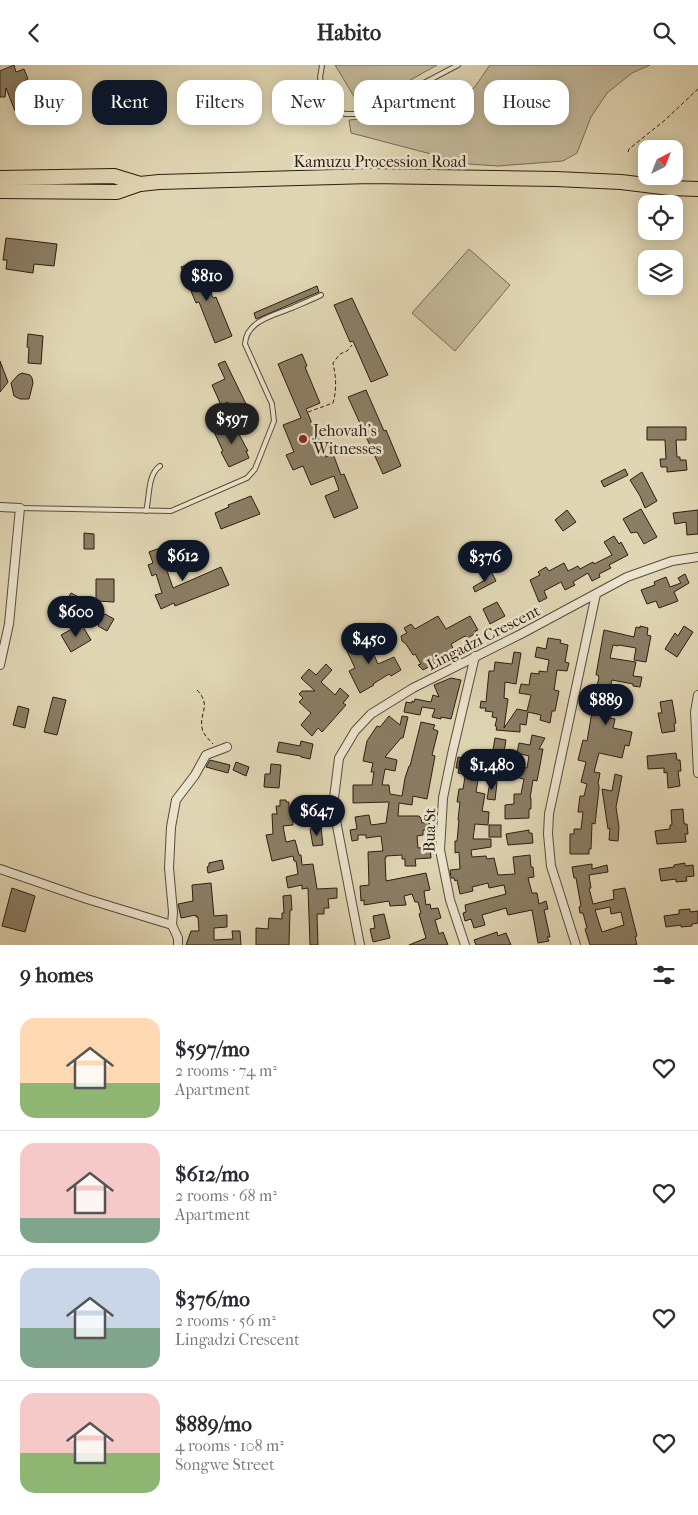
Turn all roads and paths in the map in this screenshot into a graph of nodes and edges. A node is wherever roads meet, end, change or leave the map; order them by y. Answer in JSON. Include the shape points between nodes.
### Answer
{"nodes":[{"id":1,"x":322,"y":65,"type":"edge"},
{"id":2,"x":458,"y":65,"type":"edge"},
{"id":3,"x":698,"y":89,"type":"edge"},
{"id":4,"x":628,"y":152,"type":"dead end"},
{"id":5,"x":0,"y":178,"type":"edge"},
{"id":6,"x":616,"y":181,"type":"junction"},
{"id":7,"x":698,"y":181,"type":"edge"},
{"id":8,"x":140,"y":183,"type":"junction"},
{"id":9,"x":698,"y":189,"type":"edge"},
{"id":10,"x":0,"y":191,"type":"edge"},
{"id":11,"x":321,"y":295,"type":"dead end"},
{"id":12,"x":352,"y":345,"type":"dead end"},
{"id":13,"x":308,"y":412,"type":"dead end"},
{"id":14,"x":160,"y":466,"type":"dead end"},
{"id":15,"x":0,"y":507,"type":"edge"},
{"id":16,"x":20,"y":508,"type":"junction"},
{"id":17,"x":146,"y":511,"type":"junction"},
{"id":18,"x":698,"y":557,"type":"edge"},
{"id":19,"x":596,"y":595,"type":"junction"},
{"id":20,"x":475,"y":657,"type":"junction"},
{"id":21,"x":0,"y":665,"type":"edge"},
{"id":22,"x":197,"y":690,"type":"dead end"},
{"id":23,"x":698,"y":695,"type":"edge"},
{"id":24,"x":226,"y":747,"type":"dead end"},
{"id":25,"x":206,"y":755,"type":"junction"},
{"id":26,"x":698,"y":773,"type":"edge"},
{"id":27,"x":0,"y":869,"type":"edge"},
{"id":28,"x":172,"y":925,"type":"junction"},
{"id":29,"x":178,"y":945,"type":"edge"},
{"id":30,"x":360,"y":945,"type":"edge"},
{"id":31,"x":465,"y":945,"type":"edge"},
{"id":32,"x":576,"y":945,"type":"edge"}],
"edges":[{"from":1,"to":2,"type":"lane","via":[[320,78],[329,107],[345,115],[365,114]]},
{"from":3,"to":4,"type":"path"},
{"from":5,"to":8,"type":"highway","name":"Kamuzu Procession Road","via":[[114,177]]},
{"from":6,"to":7,"type":"highway","name":"Kamuzu Procession Road"},
{"from":6,"to":8,"type":"highway","name":"Kamuzu Procession Road","via":[[371,176]]},
{"from":6,"to":9,"type":"highway","name":"Kamuzu Procession Road"},
{"from":8,"to":10,"type":"highway","name":"Kamuzu Procession Road","via":[[116,192]]},
{"from":11,"to":17,"type":"lane","via":[[261,320],[245,337],[244,344],[274,412],[274,421],[252,474],[171,511]]},
{"from":12,"to":13,"type":"path","via":[[333,363],[336,383],[333,403]]},
{"from":14,"to":17,"type":"lane","via":[[151,481]]},
{"from":15,"to":16,"type":"street"},
{"from":16,"to":17,"type":"lane"},
{"from":16,"to":21,"type":"street","via":[[9,624]]},
{"from":18,"to":19,"type":"street","name":"Lingadzi Crescent","via":[[659,565],[627,577]]},
{"from":19,"to":20,"type":"street","name":"Lingadzi Crescent"},
{"from":19,"to":32,"type":"street","via":[[549,814],[551,867]]},
{"from":20,"to":30,"type":"street","name":"Lingadzi Crescent","via":[[413,688],[371,714],[355,731],[339,758],[334,798],[337,826]]},
{"from":20,"to":31,"type":"street","name":"Bua St","via":[[443,798],[440,850],[450,900]]},
{"from":22,"to":25,"type":"path","via":[[205,710],[201,726],[213,745]]},
{"from":23,"to":26,"type":"street","via":[[695,712]]},
{"from":24,"to":25,"type":"street"},
{"from":25,"to":28,"type":"street","via":[[176,800],[172,813],[168,868]]},
{"from":27,"to":28,"type":"street"},
{"from":28,"to":29,"type":"street"}]}
